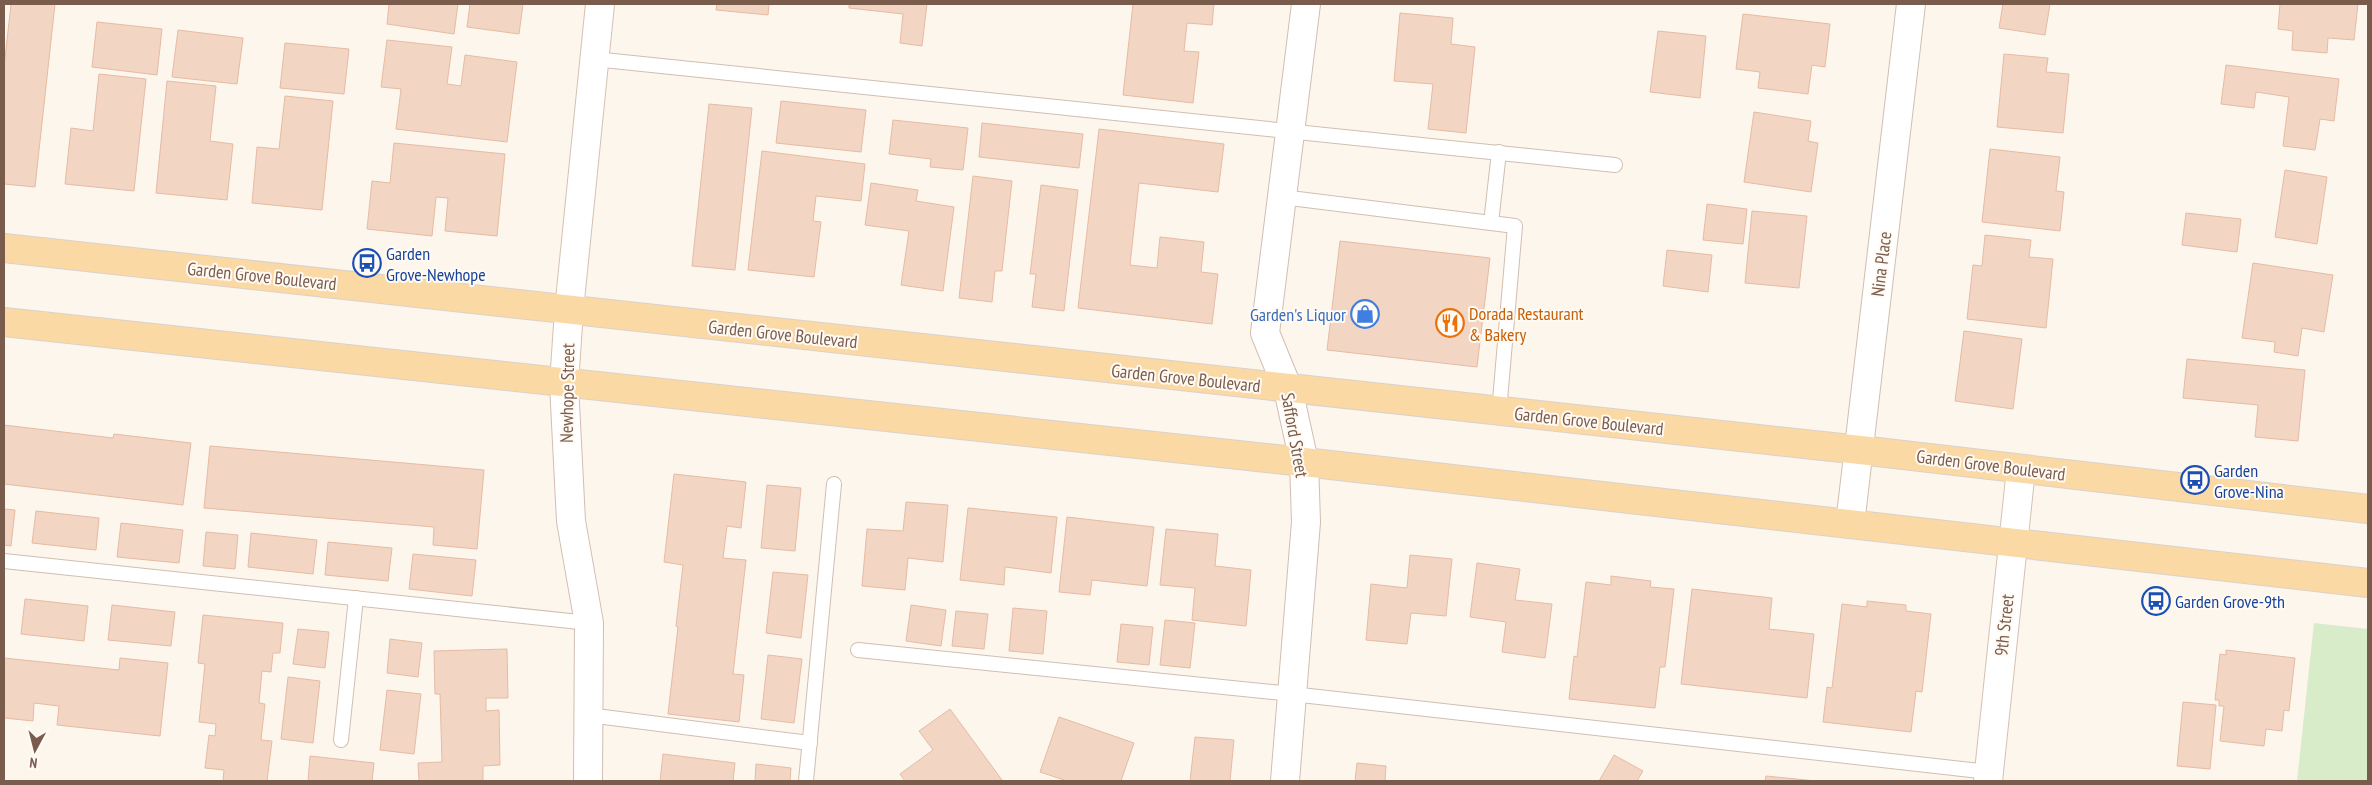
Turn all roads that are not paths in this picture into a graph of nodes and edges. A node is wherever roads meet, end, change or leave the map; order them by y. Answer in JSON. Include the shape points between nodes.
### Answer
{"nodes":[{"id":1,"x":600,"y":4,"type":"edge"},
{"id":2,"x":1306,"y":4,"type":"edge"},
{"id":3,"x":1910,"y":4,"type":"edge"},
{"id":4,"x":594,"y":59,"type":"junction"},
{"id":5,"x":1290,"y":130,"type":"junction"},
{"id":6,"x":1499,"y":152,"type":"junction"},
{"id":7,"x":1615,"y":165,"type":"dead end"},
{"id":8,"x":1282,"y":197,"type":"junction"},
{"id":9,"x":1491,"y":223,"type":"junction"},
{"id":10,"x":4,"y":248,"type":"edge"},
{"id":11,"x":569,"y":310,"type":"junction"},
{"id":12,"x":4,"y":322,"type":"edge"},
{"id":13,"x":564,"y":384,"type":"junction"},
{"id":14,"x":1288,"y":389,"type":"junction"},
{"id":15,"x":1499,"y":412,"type":"junction"},
{"id":16,"x":1860,"y":450,"type":"junction"},
{"id":17,"x":1304,"y":462,"type":"junction"},
{"id":18,"x":2021,"y":469,"type":"junction"},
{"id":19,"x":834,"y":484,"type":"dead end"},
{"id":20,"x":2368,"y":509,"type":"edge"},
{"id":21,"x":1850,"y":524,"type":"junction"},
{"id":22,"x":2013,"y":543,"type":"junction"},
{"id":23,"x":4,"y":561,"type":"edge"},
{"id":24,"x":2368,"y":583,"type":"edge"},
{"id":25,"x":356,"y":598,"type":"junction"},
{"id":26,"x":589,"y":623,"type":"junction"},
{"id":27,"x":858,"y":650,"type":"dead end"},
{"id":28,"x":1292,"y":694,"type":"junction"},
{"id":29,"x":588,"y":715,"type":"junction"},
{"id":30,"x":341,"y":740,"type":"dead end"},
{"id":31,"x":810,"y":743,"type":"junction"},
{"id":32,"x":1988,"y":777,"type":"edge"},
{"id":33,"x":588,"y":781,"type":"edge"},
{"id":34,"x":806,"y":781,"type":"edge"},
{"id":35,"x":1285,"y":781,"type":"edge"}],
"edges":[{"from":1,"to":4,"type":"street","name":"Newhope Street"},
{"from":2,"to":5,"type":"street","name":"Safford Street"},
{"from":3,"to":16,"type":"street","name":"Nina Place"},
{"from":4,"to":5,"type":"lane"},
{"from":4,"to":11,"type":"street","name":"Newhope Street"},
{"from":5,"to":6,"type":"lane"},
{"from":5,"to":8,"type":"street","name":"Safford Street"},
{"from":6,"to":7,"type":"lane"},
{"from":6,"to":9,"type":"lane"},
{"from":8,"to":9,"type":"lane"},
{"from":8,"to":14,"type":"street","name":"Safford Street","via":[[1265,332]]},
{"from":9,"to":15,"type":"lane","via":[[1515,226]]},
{"from":10,"to":11,"type":"main road","name":"Garden Grove Boulevard"},
{"from":11,"to":13,"type":"street","name":"Newhope Street"},
{"from":11,"to":14,"type":"main road","name":"Garden Grove Boulevard"},
{"from":12,"to":13,"type":"main road"},
{"from":13,"to":17,"type":"main road"},
{"from":13,"to":26,"type":"street","name":"Newhope Street","via":[[571,521]]},
{"from":14,"to":15,"type":"main road","name":"Garden Grove Boulevard"},
{"from":14,"to":17,"type":"street","name":"Safford Street"},
{"from":15,"to":16,"type":"main road","name":"Garden Grove Boulevard"},
{"from":16,"to":18,"type":"main road","name":"Garden Grove Boulevard"},
{"from":16,"to":21,"type":"street","name":"Nina Place"},
{"from":17,"to":21,"type":"main road"},
{"from":17,"to":28,"type":"street","name":"Safford Street","via":[[1306,522]]},
{"from":18,"to":20,"type":"main road","name":"Garden Grove Boulevard"},
{"from":18,"to":22,"type":"street","name":"9th Street"},
{"from":19,"to":31,"type":"lane"},
{"from":21,"to":22,"type":"main road"},
{"from":22,"to":24,"type":"main road"},
{"from":22,"to":32,"type":"street","name":"9th Street"},
{"from":23,"to":25,"type":"lane"},
{"from":25,"to":26,"type":"lane"},
{"from":25,"to":30,"type":"lane"},
{"from":26,"to":29,"type":"street","name":"Newhope Street"},
{"from":27,"to":28,"type":"lane"},
{"from":28,"to":32,"type":"lane"},
{"from":28,"to":35,"type":"street","name":"Safford Street"},
{"from":29,"to":31,"type":"lane"},
{"from":29,"to":33,"type":"street","name":"Newhope Street"},
{"from":31,"to":34,"type":"lane"}]}
